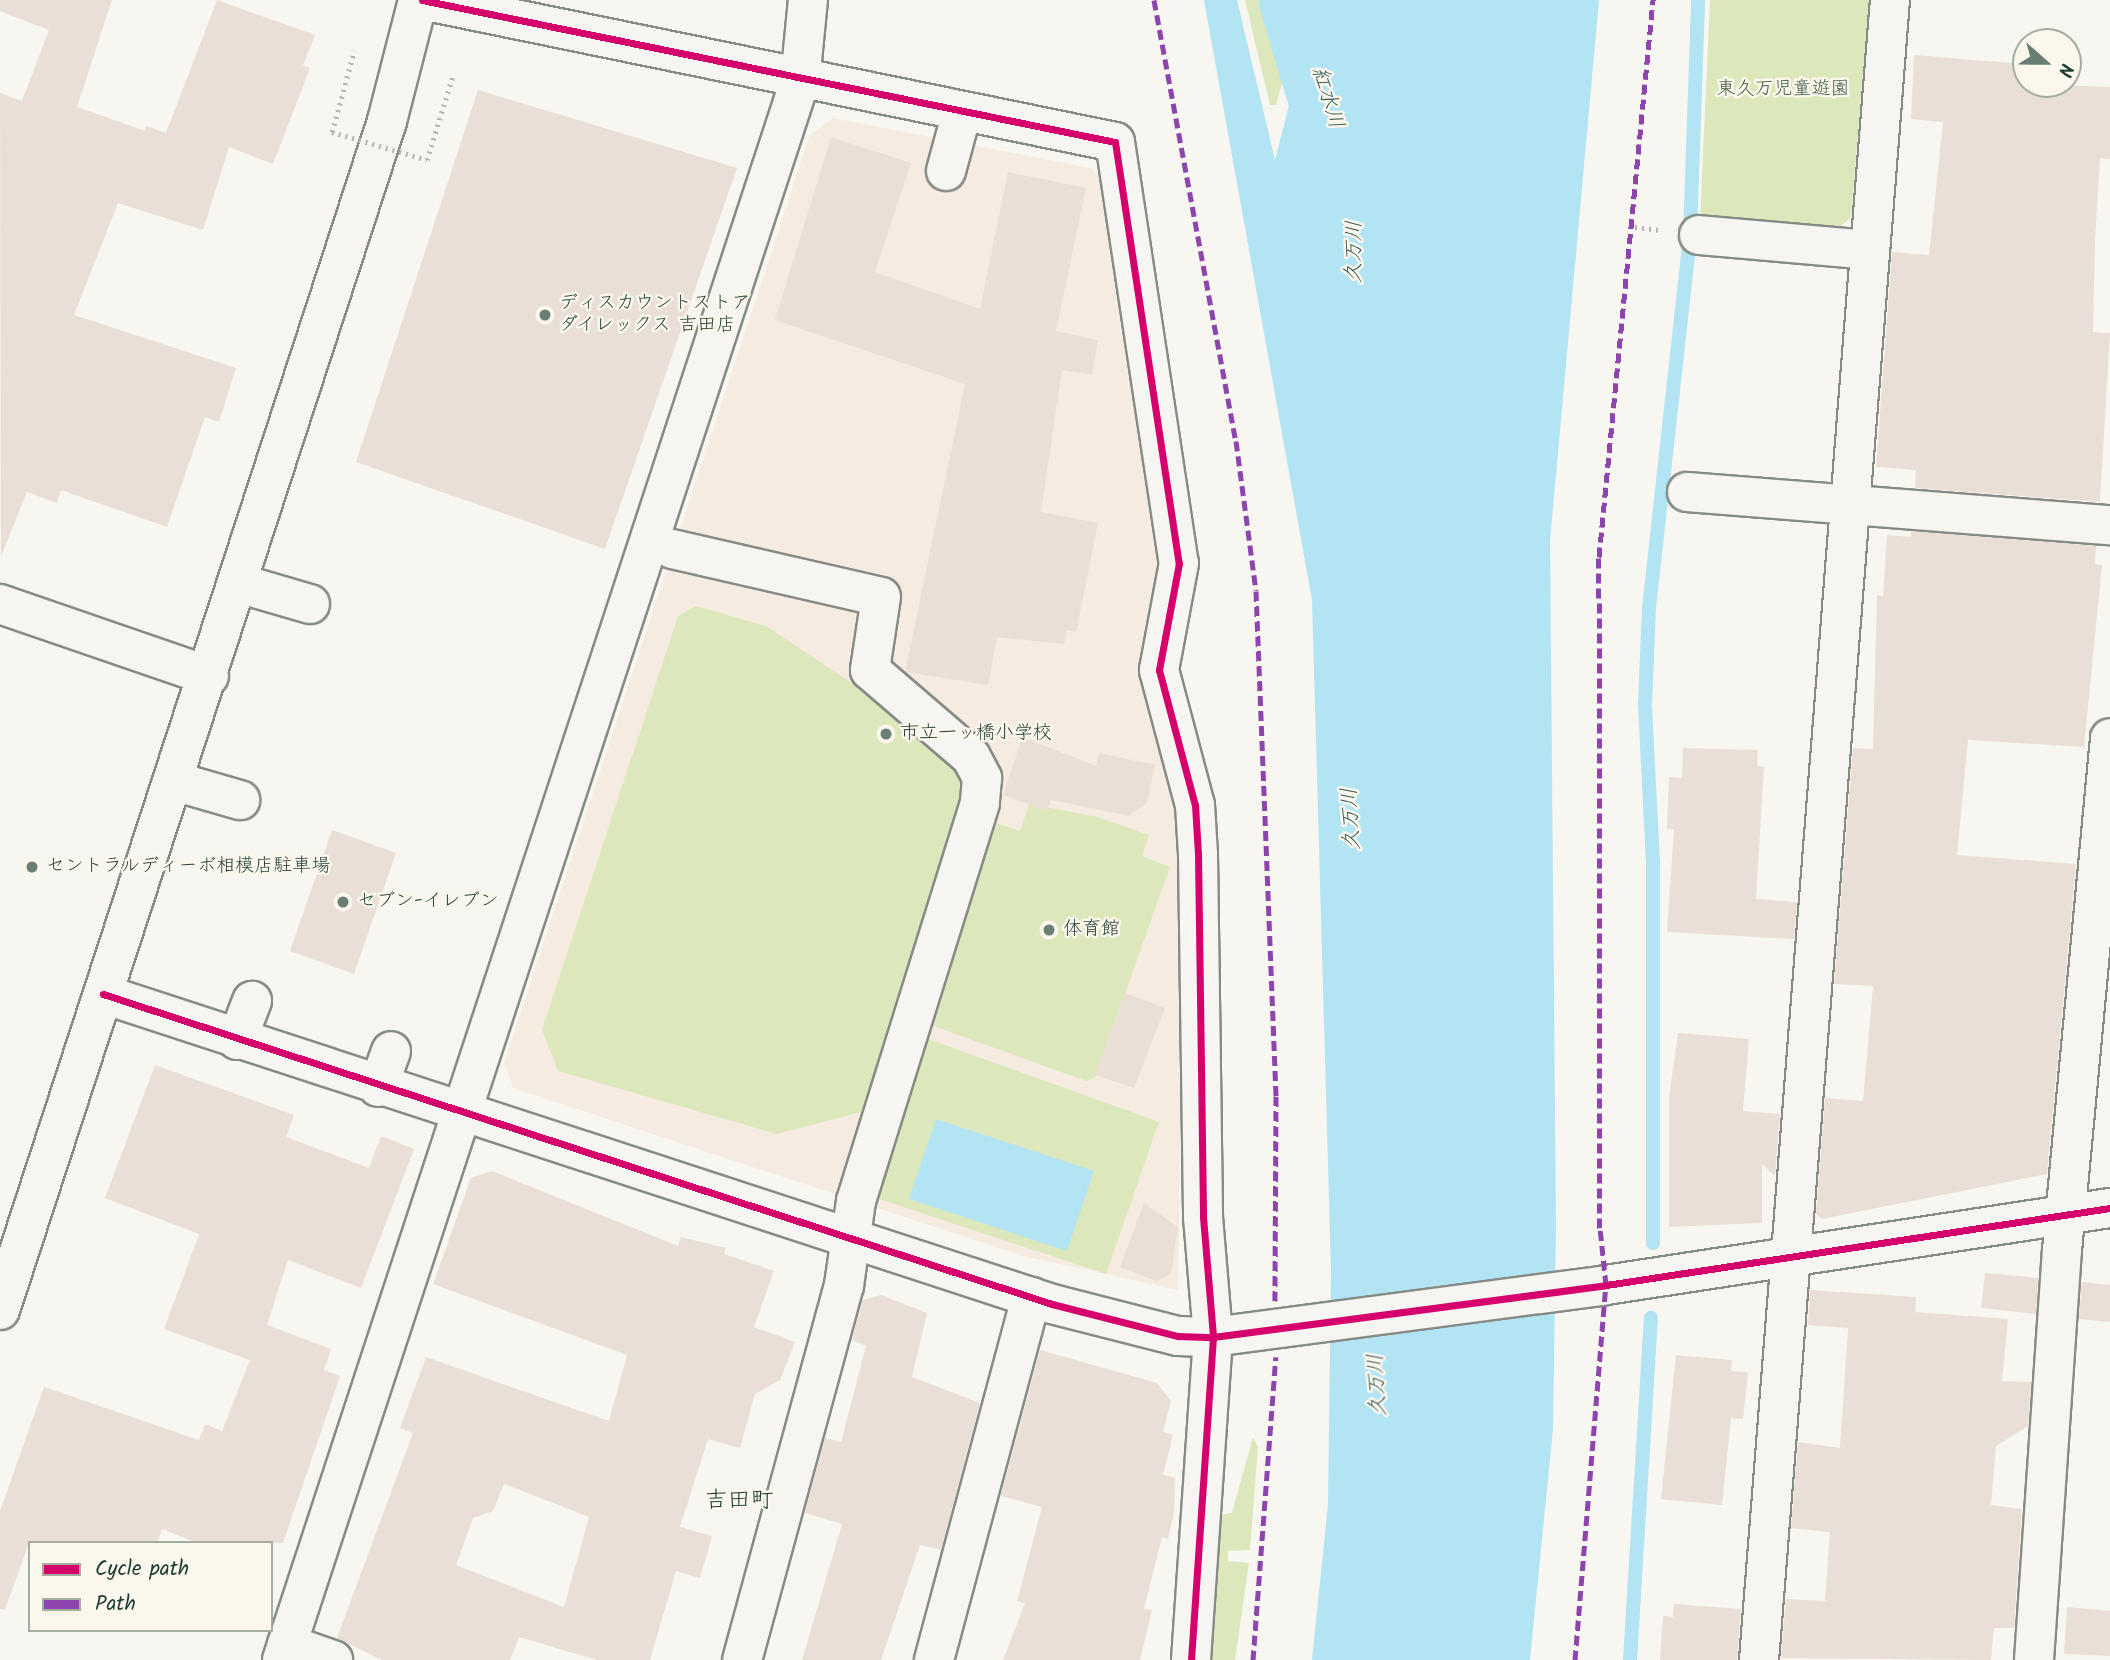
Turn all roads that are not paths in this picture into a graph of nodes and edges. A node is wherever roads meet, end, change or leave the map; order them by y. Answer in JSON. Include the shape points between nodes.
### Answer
{"nodes":[{"id":1,"x":420,"y":0,"type":"edge"},
{"id":2,"x":808,"y":0,"type":"edge"},
{"id":3,"x":1889,"y":0,"type":"edge"},
{"id":4,"x":800,"y":81,"type":"junction"},
{"id":5,"x":962,"y":112,"type":"junction"},
{"id":6,"x":946,"y":171,"type":"dead end"},
{"id":7,"x":1684,"y":233,"type":"road end"},
{"id":8,"x":1869,"y":250,"type":"junction"},
{"id":9,"x":1687,"y":492,"type":"dead end"},
{"id":10,"x":1850,"y":502,"type":"junction"},
{"id":11,"x":2110,"y":525,"type":"edge"},
{"id":12,"x":672,"y":549,"type":"dead end"},
{"id":13,"x":238,"y":583,"type":"junction"},
{"id":14,"x":0,"y":604,"type":"edge"},
{"id":15,"x":310,"y":604,"type":"dead end"},
{"id":16,"x":209,"y":676,"type":"junction"},
{"id":17,"x":2110,"y":738,"type":"edge"},
{"id":18,"x":174,"y":781,"type":"junction"},
{"id":19,"x":240,"y":800,"type":"dead end"},
{"id":20,"x":103,"y":995,"type":"junction"},
{"id":21,"x":252,"y":1001,"type":"dead end"},
{"id":22,"x":237,"y":1040,"type":"junction"},
{"id":23,"x":391,"y":1051,"type":"dead end"},
{"id":24,"x":378,"y":1087,"type":"junction"},
{"id":25,"x":465,"y":1116,"type":"junction"},
{"id":26,"x":2110,"y":1208,"type":"edge"},
{"id":27,"x":2067,"y":1213,"type":"junction"},
{"id":28,"x":851,"y":1240,"type":"junction"},
{"id":29,"x":1792,"y":1256,"type":"junction"},
{"id":30,"x":1031,"y":1297,"type":"junction"},
{"id":31,"x":0,"y":1310,"type":"edge"},
{"id":32,"x":1213,"y":1337,"type":"junction"},
{"id":33,"x":284,"y":1652,"type":"edge"},
{"id":34,"x":333,"y":1660,"type":"edge"},
{"id":35,"x":742,"y":1660,"type":"edge"},
{"id":36,"x":934,"y":1660,"type":"edge"},
{"id":37,"x":1191,"y":1660,"type":"edge"},
{"id":38,"x":1759,"y":1660,"type":"edge"},
{"id":39,"x":2034,"y":1660,"type":"edge"}],
"edges":[{"from":1,"to":4,"type":"street"},
{"from":1,"to":13,"type":"street","via":[[387,121]]},
{"from":2,"to":4,"type":"street"},
{"from":3,"to":8,"type":"street"},
{"from":4,"to":5,"type":"street"},
{"from":4,"to":25,"type":"street"},
{"from":5,"to":6,"type":"street"},
{"from":5,"to":32,"type":"street","via":[[1115,142],[1179,564],[1159,670],[1195,805],[1203,1217]]},
{"from":7,"to":8,"type":"street"},
{"from":8,"to":10,"type":"street"},
{"from":9,"to":10,"type":"street"},
{"from":10,"to":11,"type":"street"},
{"from":10,"to":29,"type":"street"},
{"from":12,"to":28,"type":"street","via":[[881,597],[870,670],[971,757],[982,778],[980,803],[856,1200]]},
{"from":13,"to":15,"type":"street"},
{"from":13,"to":16,"type":"street"},
{"from":14,"to":16,"type":"street"},
{"from":16,"to":18,"type":"street"},
{"from":17,"to":27,"type":"street"},
{"from":18,"to":19,"type":"street"},
{"from":18,"to":20,"type":"street"},
{"from":20,"to":22,"type":"street"},
{"from":20,"to":31,"type":"street"},
{"from":21,"to":22,"type":"street"},
{"from":22,"to":24,"type":"street"},
{"from":23,"to":24,"type":"street"},
{"from":24,"to":25,"type":"street"},
{"from":25,"to":28,"type":"street"},
{"from":25,"to":33,"type":"street"},
{"from":26,"to":27,"type":"street"},
{"from":27,"to":29,"type":"street"},
{"from":27,"to":39,"type":"street"},
{"from":28,"to":30,"type":"street"},
{"from":28,"to":35,"type":"street","via":[[844,1285]]},
{"from":29,"to":32,"type":"street"},
{"from":29,"to":38,"type":"street"},
{"from":30,"to":32,"type":"street","via":[[1146,1330]]},
{"from":30,"to":36,"type":"street"},
{"from":32,"to":37,"type":"street"},
{"from":33,"to":34,"type":"street"}]}
